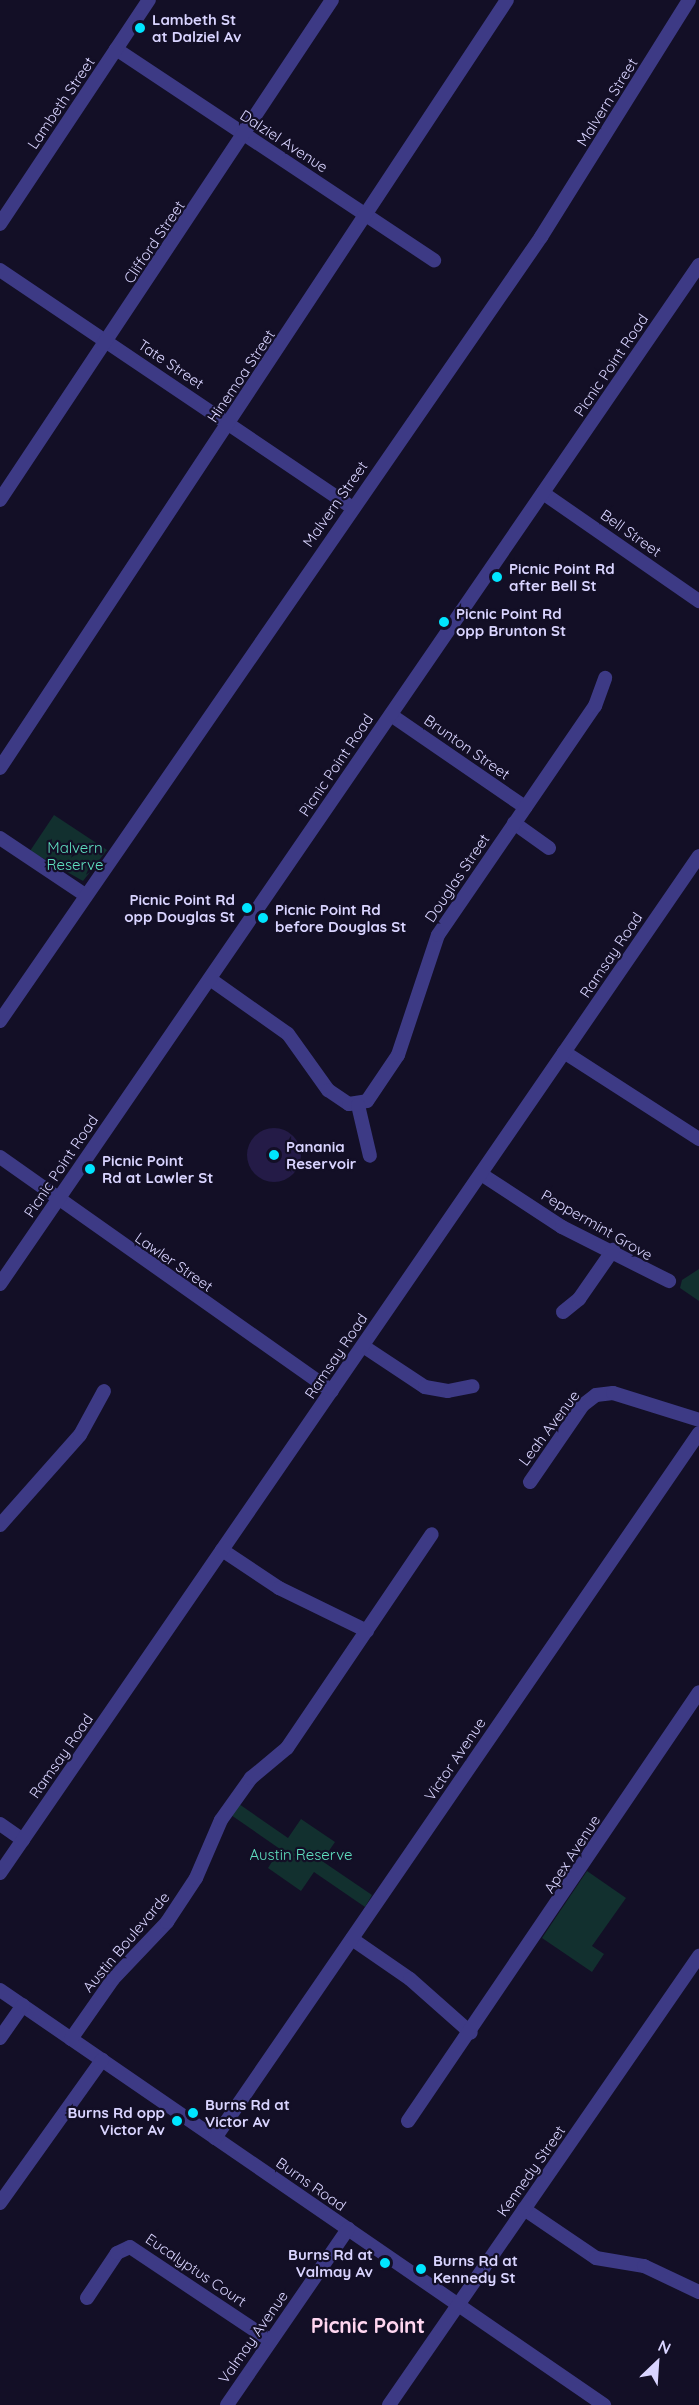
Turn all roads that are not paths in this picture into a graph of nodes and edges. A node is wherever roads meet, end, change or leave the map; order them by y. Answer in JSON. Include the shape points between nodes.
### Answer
{"nodes":[{"id":1,"x":149,"y":0,"type":"edge"},
{"id":2,"x":332,"y":0,"type":"edge"},
{"id":3,"x":507,"y":0,"type":"edge"},
{"id":4,"x":689,"y":0,"type":"edge"},
{"id":5,"x":116,"y":49,"type":"junction"},
{"id":6,"x":244,"y":135,"type":"junction"},
{"id":7,"x":367,"y":216,"type":"junction"},
{"id":8,"x":0,"y":224,"type":"edge"},
{"id":9,"x":434,"y":260,"type":"dead end"},
{"id":10,"x":0,"y":270,"type":"edge"},
{"id":11,"x":697,"y":274,"type":"edge"},
{"id":12,"x":107,"y":341,"type":"junction"},
{"id":13,"x":229,"y":423,"type":"junction"},
{"id":14,"x":543,"y":493,"type":"junction"},
{"id":15,"x":0,"y":500,"type":"edge"},
{"id":16,"x":353,"y":508,"type":"junction"},
{"id":17,"x":699,"y":600,"type":"edge"},
{"id":18,"x":605,"y":678,"type":"dead end"},
{"id":19,"x":391,"y":715,"type":"junction"},
{"id":20,"x":0,"y":768,"type":"edge"},
{"id":21,"x":525,"y":807,"type":"junction"},
{"id":22,"x":514,"y":824,"type":"junction"},
{"id":23,"x":0,"y":838,"type":"edge"},
{"id":24,"x":549,"y":848,"type":"dead end"},
{"id":25,"x":699,"y":856,"type":"edge"},
{"id":26,"x":85,"y":895,"type":"junction"},
{"id":27,"x":210,"y":979,"type":"junction"},
{"id":28,"x":0,"y":1021,"type":"edge"},
{"id":29,"x":567,"y":1049,"type":"junction"},
{"id":30,"x":358,"y":1105,"type":"junction"},
{"id":31,"x":699,"y":1139,"type":"edge"},
{"id":32,"x":370,"y":1155,"type":"dead end"},
{"id":33,"x":0,"y":1157,"type":"edge"},
{"id":34,"x":481,"y":1174,"type":"junction"},
{"id":35,"x":58,"y":1200,"type":"junction"},
{"id":36,"x":613,"y":1250,"type":"junction"},
{"id":37,"x":669,"y":1281,"type":"dead end"},
{"id":38,"x":0,"y":1284,"type":"edge"},
{"id":39,"x":563,"y":1311,"type":"dead end"},
{"id":40,"x":363,"y":1346,"type":"junction"},
{"id":41,"x":474,"y":1386,"type":"dead end"},
{"id":42,"x":104,"y":1391,"type":"dead end"},
{"id":43,"x":332,"y":1391,"type":"junction"},
{"id":44,"x":699,"y":1420,"type":"edge"},
{"id":45,"x":699,"y":1432,"type":"edge"},
{"id":46,"x":530,"y":1482,"type":"dead end"},
{"id":47,"x":0,"y":1525,"type":"edge"},
{"id":48,"x":432,"y":1534,"type":"dead end"},
{"id":49,"x":222,"y":1550,"type":"junction"},
{"id":50,"x":367,"y":1631,"type":"junction"},
{"id":51,"x":699,"y":1692,"type":"edge"},
{"id":52,"x":0,"y":1824,"type":"edge"},
{"id":53,"x":23,"y":1840,"type":"junction"},
{"id":54,"x":0,"y":1873,"type":"edge"},
{"id":55,"x":352,"y":1939,"type":"junction"},
{"id":56,"x":699,"y":1956,"type":"edge"},
{"id":57,"x":0,"y":1990,"type":"edge"},
{"id":58,"x":23,"y":2005,"type":"junction"},
{"id":59,"x":471,"y":2033,"type":"junction"},
{"id":60,"x":0,"y":2038,"type":"edge"},
{"id":61,"x":71,"y":2039,"type":"junction"},
{"id":62,"x":102,"y":2060,"type":"junction"},
{"id":63,"x":408,"y":2121,"type":"dead end"},
{"id":64,"x":215,"y":2138,"type":"junction"},
{"id":65,"x":0,"y":2204,"type":"edge"},
{"id":66,"x":524,"y":2209,"type":"junction"},
{"id":67,"x":348,"y":2229,"type":"junction"},
{"id":68,"x":699,"y":2292,"type":"edge"},
{"id":69,"x":87,"y":2298,"type":"dead end"},
{"id":70,"x":458,"y":2305,"type":"junction"},
{"id":71,"x":271,"y":2341,"type":"junction"},
{"id":72,"x":227,"y":2405,"type":"edge"},
{"id":73,"x":389,"y":2405,"type":"edge"},
{"id":74,"x":604,"y":2405,"type":"edge"}],
"edges":[{"from":1,"to":5,"type":"street","name":"Lambeth Street"},
{"from":2,"to":6,"type":"street","name":"Clifford Street"},
{"from":3,"to":7,"type":"street","name":"Hinemoa Street"},
{"from":4,"to":16,"type":"street","name":"Malvern Street","via":[[551,222]]},
{"from":5,"to":6,"type":"street","name":"Dalziel Avenue"},
{"from":5,"to":8,"type":"street","name":"Lambeth Street"},
{"from":6,"to":7,"type":"street","name":"Dalziel Avenue"},
{"from":6,"to":12,"type":"street","name":"Clifford Street"},
{"from":7,"to":9,"type":"street","name":"Dalziel Avenue"},
{"from":7,"to":13,"type":"street","name":"Hinemoa Street"},
{"from":10,"to":12,"type":"street","name":"Tate Street"},
{"from":11,"to":14,"type":"street","name":"Picnic Point Road"},
{"from":12,"to":13,"type":"street","name":"Tate Street"},
{"from":12,"to":15,"type":"street","name":"Clifford Street"},
{"from":13,"to":16,"type":"street","name":"Tate Street"},
{"from":13,"to":20,"type":"street","name":"Hinemoa Street"},
{"from":14,"to":17,"type":"street","name":"Bell Street"},
{"from":14,"to":19,"type":"street","name":"Picnic Point Road"},
{"from":16,"to":26,"type":"street","name":"Malvern Street"},
{"from":18,"to":21,"type":"street","name":"Douglas Street","via":[[594,706]]},
{"from":19,"to":21,"type":"street","name":"Brunton Street"},
{"from":19,"to":27,"type":"street","name":"Picnic Point Road"},
{"from":21,"to":22,"type":"street","name":"Douglas Street"},
{"from":22,"to":24,"type":"street"},
{"from":22,"to":30,"type":"street","name":"Douglas Street","via":[[438,935],[398,1055],[371,1097]]},
{"from":23,"to":26,"type":"street"},
{"from":25,"to":29,"type":"street","name":"Ramsay Road"},
{"from":26,"to":28,"type":"street","name":"Malvern Street"},
{"from":27,"to":30,"type":"street","via":[[283,1030],[322,1084],[344,1101]]},
{"from":27,"to":35,"type":"street","name":"Picnic Point Road"},
{"from":29,"to":31,"type":"street"},
{"from":29,"to":34,"type":"street","name":"Ramsay Road"},
{"from":30,"to":32,"type":"street"},
{"from":33,"to":35,"type":"street","name":"Lawler Street"},
{"from":34,"to":36,"type":"street","name":"Peppermint Grove","via":[[561,1227]]},
{"from":34,"to":40,"type":"street","name":"Ramsay Road"},
{"from":35,"to":38,"type":"street","name":"Picnic Point Road"},
{"from":35,"to":43,"type":"street","name":"Lawler Street"},
{"from":36,"to":37,"type":"street","name":"Peppermint Grove","via":[[645,1272]]},
{"from":36,"to":39,"type":"street","via":[[579,1299]]},
{"from":40,"to":41,"type":"street","via":[[425,1387],[448,1391]]},
{"from":40,"to":43,"type":"street","name":"Ramsay Road"},
{"from":42,"to":47,"type":"street","via":[[80,1435]]},
{"from":43,"to":49,"type":"street","name":"Ramsay Road"},
{"from":44,"to":46,"type":"street","name":"Leah Avenue","via":[[614,1393],[597,1395],[583,1405]]},
{"from":45,"to":55,"type":"street","name":"Victor Avenue"},
{"from":48,"to":50,"type":"street","name":"Austin Boulevarde"},
{"from":49,"to":50,"type":"street","via":[[279,1588]]},
{"from":49,"to":53,"type":"street","name":"Ramsay Road"},
{"from":50,"to":61,"type":"street","name":"Austin Boulevarde","via":[[287,1748],[251,1778],[221,1820],[196,1878],[167,1922],[113,1979]]},
{"from":51,"to":59,"type":"street","name":"Apex Avenue"},
{"from":52,"to":53,"type":"street"},
{"from":53,"to":54,"type":"street","name":"Ramsay Road"},
{"from":55,"to":59,"type":"street","via":[[410,1979]]},
{"from":55,"to":64,"type":"street","name":"Victor Avenue"},
{"from":56,"to":66,"type":"street","name":"Kennedy Street"},
{"from":57,"to":58,"type":"street","name":"Burns Road"},
{"from":58,"to":60,"type":"street"},
{"from":58,"to":61,"type":"street","name":"Burns Road"},
{"from":59,"to":63,"type":"street","name":"Apex Avenue"},
{"from":61,"to":62,"type":"street","name":"Burns Road"},
{"from":62,"to":64,"type":"street","name":"Burns Road"},
{"from":62,"to":65,"type":"street"},
{"from":64,"to":67,"type":"street","name":"Burns Road"},
{"from":66,"to":68,"type":"street","via":[[596,2258],[644,2266]]},
{"from":66,"to":70,"type":"street","name":"Kennedy Street"},
{"from":67,"to":70,"type":"street","name":"Burns Road"},
{"from":67,"to":71,"type":"street","name":"Valmay Avenue"},
{"from":69,"to":71,"type":"street","name":"Eucalyptus Court","via":[[117,2253],[130,2247]]},
{"from":70,"to":73,"type":"street","name":"Kennedy Street"},
{"from":70,"to":74,"type":"street","name":"Burns Road"},
{"from":71,"to":72,"type":"street","name":"Valmay Avenue"}]}
